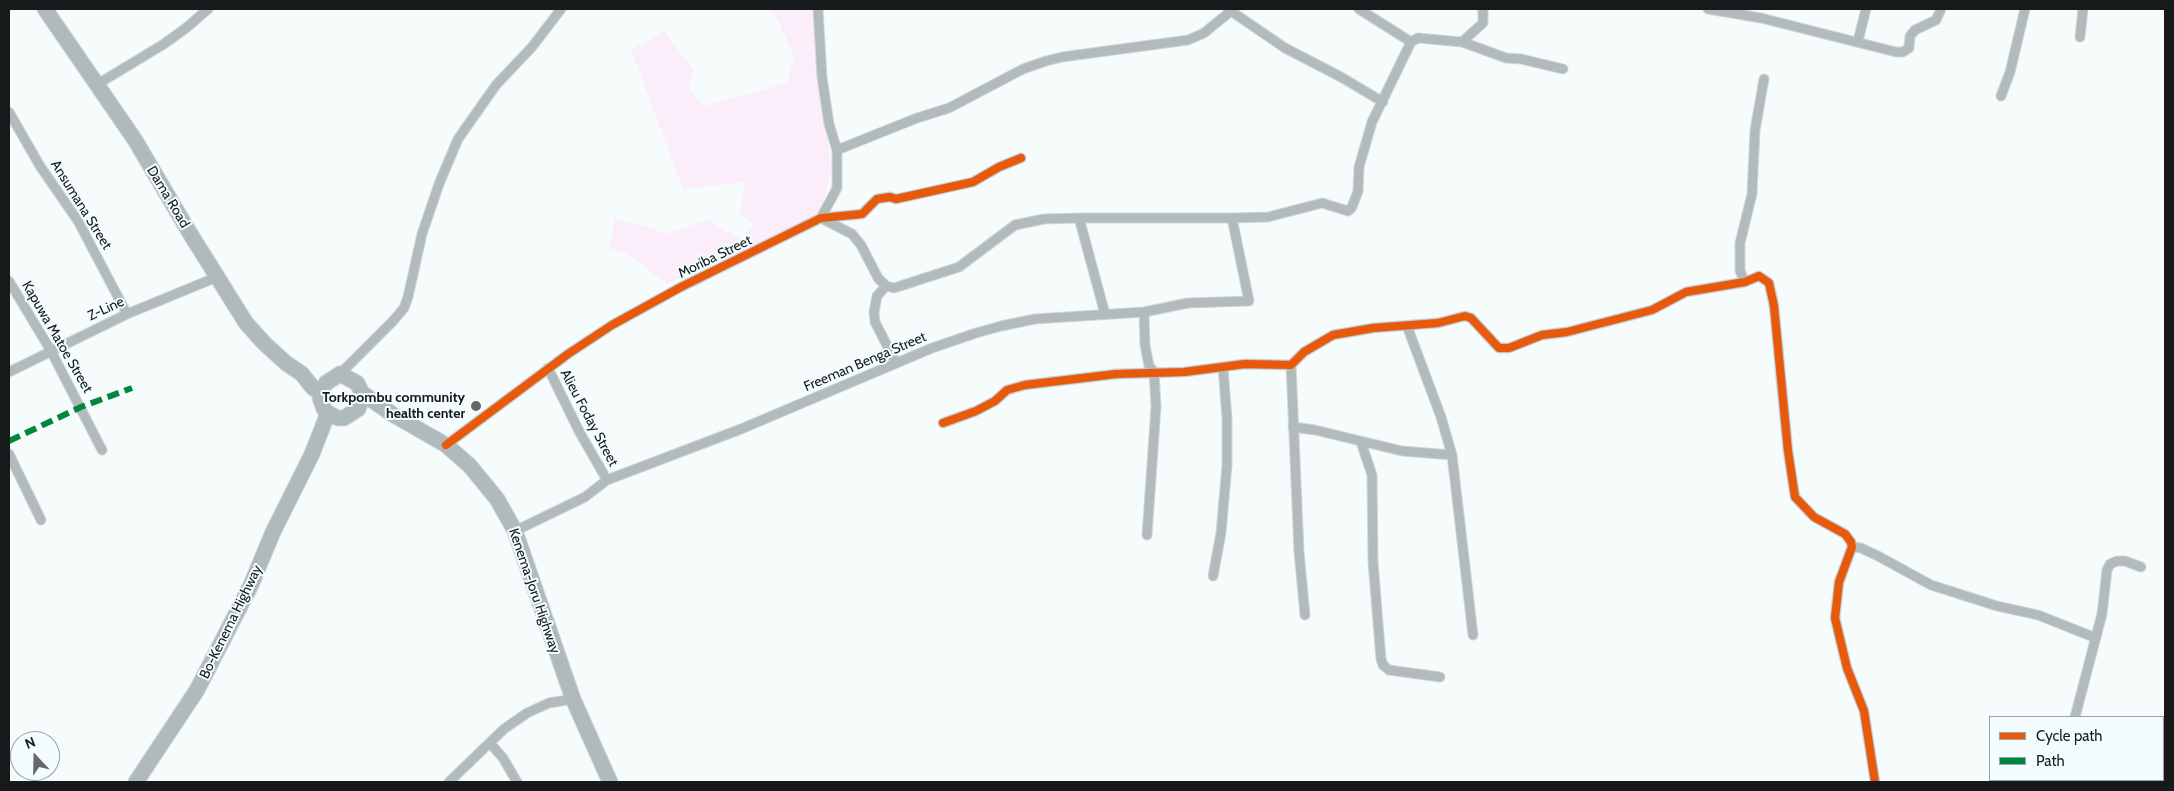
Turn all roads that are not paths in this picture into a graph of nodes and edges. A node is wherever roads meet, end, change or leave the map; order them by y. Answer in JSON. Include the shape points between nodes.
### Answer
{"nodes":[{"id":1,"x":45,"y":9,"type":"edge"},
{"id":2,"x":208,"y":9,"type":"edge"},
{"id":3,"x":561,"y":9,"type":"edge"},
{"id":4,"x":818,"y":9,"type":"edge"},
{"id":5,"x":1359,"y":9,"type":"edge"},
{"id":6,"x":1483,"y":9,"type":"edge"},
{"id":7,"x":1708,"y":9,"type":"edge"},
{"id":8,"x":1866,"y":9,"type":"edge"},
{"id":9,"x":1941,"y":9,"type":"edge"},
{"id":10,"x":2025,"y":9,"type":"edge"},
{"id":11,"x":2083,"y":9,"type":"edge"},
{"id":12,"x":1230,"y":10,"type":"edge"},
{"id":13,"x":2080,"y":37,"type":"dead end"},
{"id":14,"x":1858,"y":41,"type":"junction"},
{"id":15,"x":1411,"y":42,"type":"junction"},
{"id":16,"x":1462,"y":42,"type":"junction"},
{"id":17,"x":1563,"y":69,"type":"dead end"},
{"id":18,"x":1764,"y":79,"type":"dead end"},
{"id":19,"x":96,"y":85,"type":"junction"},
{"id":20,"x":2001,"y":96,"type":"dead end"},
{"id":21,"x":1383,"y":102,"type":"junction"},
{"id":22,"x":9,"y":112,"type":"edge"},
{"id":23,"x":837,"y":150,"type":"junction"},
{"id":24,"x":1021,"y":158,"type":"dead end"},
{"id":25,"x":821,"y":218,"type":"junction"},
{"id":26,"x":1079,"y":218,"type":"junction"},
{"id":27,"x":1232,"y":218,"type":"junction"},
{"id":28,"x":217,"y":277,"type":"junction"},
{"id":29,"x":9,"y":281,"type":"edge"},
{"id":30,"x":1745,"y":282,"type":"junction"},
{"id":31,"x":886,"y":286,"type":"junction"},
{"id":32,"x":1144,"y":312,"type":"junction"},
{"id":33,"x":126,"y":314,"type":"junction"},
{"id":34,"x":1105,"y":314,"type":"junction"},
{"id":35,"x":1407,"y":326,"type":"junction"},
{"id":36,"x":51,"y":351,"type":"junction"},
{"id":37,"x":896,"y":363,"type":"junction"},
{"id":38,"x":1291,"y":365,"type":"junction"},
{"id":39,"x":548,"y":368,"type":"junction"},
{"id":40,"x":1223,"y":368,"type":"junction"},
{"id":41,"x":9,"y":372,"type":"edge"},
{"id":42,"x":1154,"y":372,"type":"junction"},
{"id":43,"x":302,"y":374,"type":"junction"},
{"id":44,"x":336,"y":377,"type":"junction"},
{"id":45,"x":321,"y":393,"type":"junction"},
{"id":46,"x":362,"y":393,"type":"junction"},
{"id":47,"x":358,"y":410,"type":"junction"},
{"id":48,"x":392,"y":414,"type":"junction"},
{"id":49,"x":333,"y":416,"type":"junction"},
{"id":50,"x":942,"y":423,"type":"dead end"},
{"id":51,"x":1293,"y":427,"type":"junction"},
{"id":52,"x":1361,"y":442,"type":"junction"},
{"id":53,"x":446,"y":445,"type":"junction"},
{"id":54,"x":102,"y":450,"type":"dead end"},
{"id":55,"x":9,"y":454,"type":"edge"},
{"id":56,"x":1452,"y":455,"type":"junction"},
{"id":57,"x":607,"y":480,"type":"junction"},
{"id":58,"x":41,"y":520,"type":"dead end"},
{"id":59,"x":515,"y":531,"type":"junction"},
{"id":60,"x":1147,"y":535,"type":"dead end"},
{"id":61,"x":1852,"y":547,"type":"junction"},
{"id":62,"x":2141,"y":567,"type":"dead end"},
{"id":63,"x":1213,"y":576,"type":"dead end"},
{"id":64,"x":1305,"y":615,"type":"dead end"},
{"id":65,"x":1473,"y":635,"type":"dead end"},
{"id":66,"x":2096,"y":638,"type":"junction"},
{"id":67,"x":1440,"y":677,"type":"dead end"},
{"id":68,"x":573,"y":698,"type":"junction"},
{"id":69,"x":2076,"y":716,"type":"edge"},
{"id":70,"x":490,"y":742,"type":"junction"},
{"id":71,"x":136,"y":782,"type":"edge"},
{"id":72,"x":449,"y":782,"type":"edge"},
{"id":73,"x":517,"y":782,"type":"edge"},
{"id":74,"x":610,"y":782,"type":"edge"},
{"id":75,"x":1876,"y":782,"type":"edge"}],
"edges":[{"from":1,"to":19,"type":"highway","name":"Dama Road"},
{"from":2,"to":19,"type":"street","via":[[186,28]]},
{"from":3,"to":44,"type":"street","via":[[476,110],[458,139],[422,234],[404,308]]},
{"from":4,"to":23,"type":"street","via":[[822,77],[829,124]]},
{"from":5,"to":15,"type":"street"},
{"from":6,"to":16,"type":"street","via":[[1483,23]]},
{"from":7,"to":14,"type":"street"},
{"from":8,"to":14,"type":"street"},
{"from":9,"to":14,"type":"street","via":[[1936,20],[1915,30],[1910,36],[1909,48],[1903,52]]},
{"from":10,"to":20,"type":"street"},
{"from":11,"to":13,"type":"street"},
{"from":12,"to":21,"type":"street","via":[[1285,48]]},
{"from":12,"to":23,"type":"street","via":[[1204,33],[1188,40],[1046,61],[1023,69],[949,108]]},
{"from":15,"to":16,"type":"street","via":[[1418,38]]},
{"from":15,"to":21,"type":"street"},
{"from":16,"to":17,"type":"street","via":[[1506,58]]},
{"from":18,"to":30,"type":"street","via":[[1755,130],[1752,194],[1740,242],[1740,271]]},
{"from":19,"to":28,"type":"highway","name":"Dama Road","via":[[135,140]]},
{"from":21,"to":27,"type":"street","via":[[1372,122],[1359,166],[1355,202],[1348,211],[1322,203],[1268,217]]},
{"from":22,"to":33,"type":"street","name":"Ansumana Street","via":[[40,166],[78,221]]},
{"from":23,"to":25,"type":"street","via":[[837,188]]},
{"from":24,"to":25,"type":"street","name":"Moriba Street","via":[[973,182],[896,199],[877,199],[862,214]]},
{"from":25,"to":31,"type":"street","via":[[852,234]]},
{"from":25,"to":39,"type":"street","name":"Moriba Street","via":[[644,306]]},
{"from":26,"to":27,"type":"street"},
{"from":26,"to":31,"type":"street","via":[[1015,224],[959,267],[894,288]]},
{"from":26,"to":34,"type":"street"},
{"from":27,"to":32,"type":"street","name":"Freeman Benga Street","via":[[1249,301],[1188,303]]},
{"from":28,"to":33,"type":"street","name":"Z-Line"},
{"from":28,"to":43,"type":"highway","name":"Dama Road","via":[[246,323],[265,344]]},
{"from":29,"to":36,"type":"street","name":"Kapuwa Matoe Street"},
{"from":30,"to":35,"type":"street","via":[[1686,292],[1652,310],[1533,338],[1509,348],[1498,348],[1472,318],[1465,316]]},
{"from":30,"to":61,"type":"street","via":[[1759,276],[1769,283],[1772,292],[1795,496],[1814,517],[1845,534]]},
{"from":31,"to":37,"type":"street","via":[[877,296],[875,322]]},
{"from":32,"to":34,"type":"street","name":"Freeman Benga Street"},
{"from":32,"to":42,"type":"street","via":[[1145,345],[1149,366]]},
{"from":33,"to":36,"type":"street","name":"Z-Line"},
{"from":34,"to":37,"type":"street","name":"Freeman Benga Street","via":[[1035,319],[1001,326]]},
{"from":35,"to":38,"type":"street","via":[[1334,335],[1304,352]]},
{"from":35,"to":56,"type":"street"},
{"from":36,"to":41,"type":"street","name":"Z-Line"},
{"from":36,"to":54,"type":"street","name":"Kapuwa Matoe Street"},
{"from":37,"to":57,"type":"street","name":"Freeman Benga Street","via":[[749,426]]},
{"from":38,"to":40,"type":"street","via":[[1245,364]]},
{"from":38,"to":51,"type":"street"},
{"from":39,"to":53,"type":"street","name":"Moriba Street"},
{"from":39,"to":57,"type":"street","name":"Alieu Foday Street"},
{"from":40,"to":42,"type":"street"},
{"from":40,"to":63,"type":"street","via":[[1227,465],[1221,533]]},
{"from":42,"to":50,"type":"street","via":[[1107,375],[1007,390],[976,411]]},
{"from":42,"to":60,"type":"street","via":[[1156,432]]},
{"from":43,"to":44,"type":"highway"},
{"from":43,"to":45,"type":"highway","name":"Dama Road"},
{"from":44,"to":45,"type":"highway"},
{"from":44,"to":46,"type":"highway","via":[[352,379]]},
{"from":45,"to":49,"type":"highway","via":[[321,404]]},
{"from":46,"to":47,"type":"highway"},
{"from":46,"to":48,"type":"highway","name":"Kenema-Joru Highway"},
{"from":47,"to":48,"type":"highway","name":"Kenema-Joru Highway"},
{"from":47,"to":49,"type":"highway","via":[[349,416]]},
{"from":48,"to":53,"type":"highway","name":"Kenema-Joru Highway"},
{"from":49,"to":71,"type":"highway","name":"Bo-Kenema Highway","via":[[197,690]]},
{"from":51,"to":52,"type":"street"},
{"from":51,"to":64,"type":"street"},
{"from":52,"to":56,"type":"street"},
{"from":52,"to":67,"type":"street","via":[[1372,475],[1373,562],[1381,659],[1389,670]]},
{"from":53,"to":59,"type":"highway","name":"Kenema-Joru Highway","via":[[485,483]]},
{"from":55,"to":58,"type":"street"},
{"from":56,"to":65,"type":"street"},
{"from":57,"to":59,"type":"street","name":"Freeman Benga Street","via":[[585,497]]},
{"from":59,"to":68,"type":"highway","name":"Kenema-Joru Highway"},
{"from":61,"to":66,"type":"street","via":[[1878,556],[1931,585],[1996,606],[2038,615]]},
{"from":61,"to":75,"type":"street","via":[[1839,582],[1836,618],[1847,668],[1864,712]]},
{"from":62,"to":66,"type":"street","via":[[2125,561],[2110,564]]},
{"from":66,"to":69,"type":"street"},
{"from":68,"to":70,"type":"street","via":[[549,703],[527,713]]},
{"from":68,"to":74,"type":"highway","name":"Kenema-Joru Highway"},
{"from":70,"to":72,"type":"street"},
{"from":70,"to":73,"type":"street"}]}
